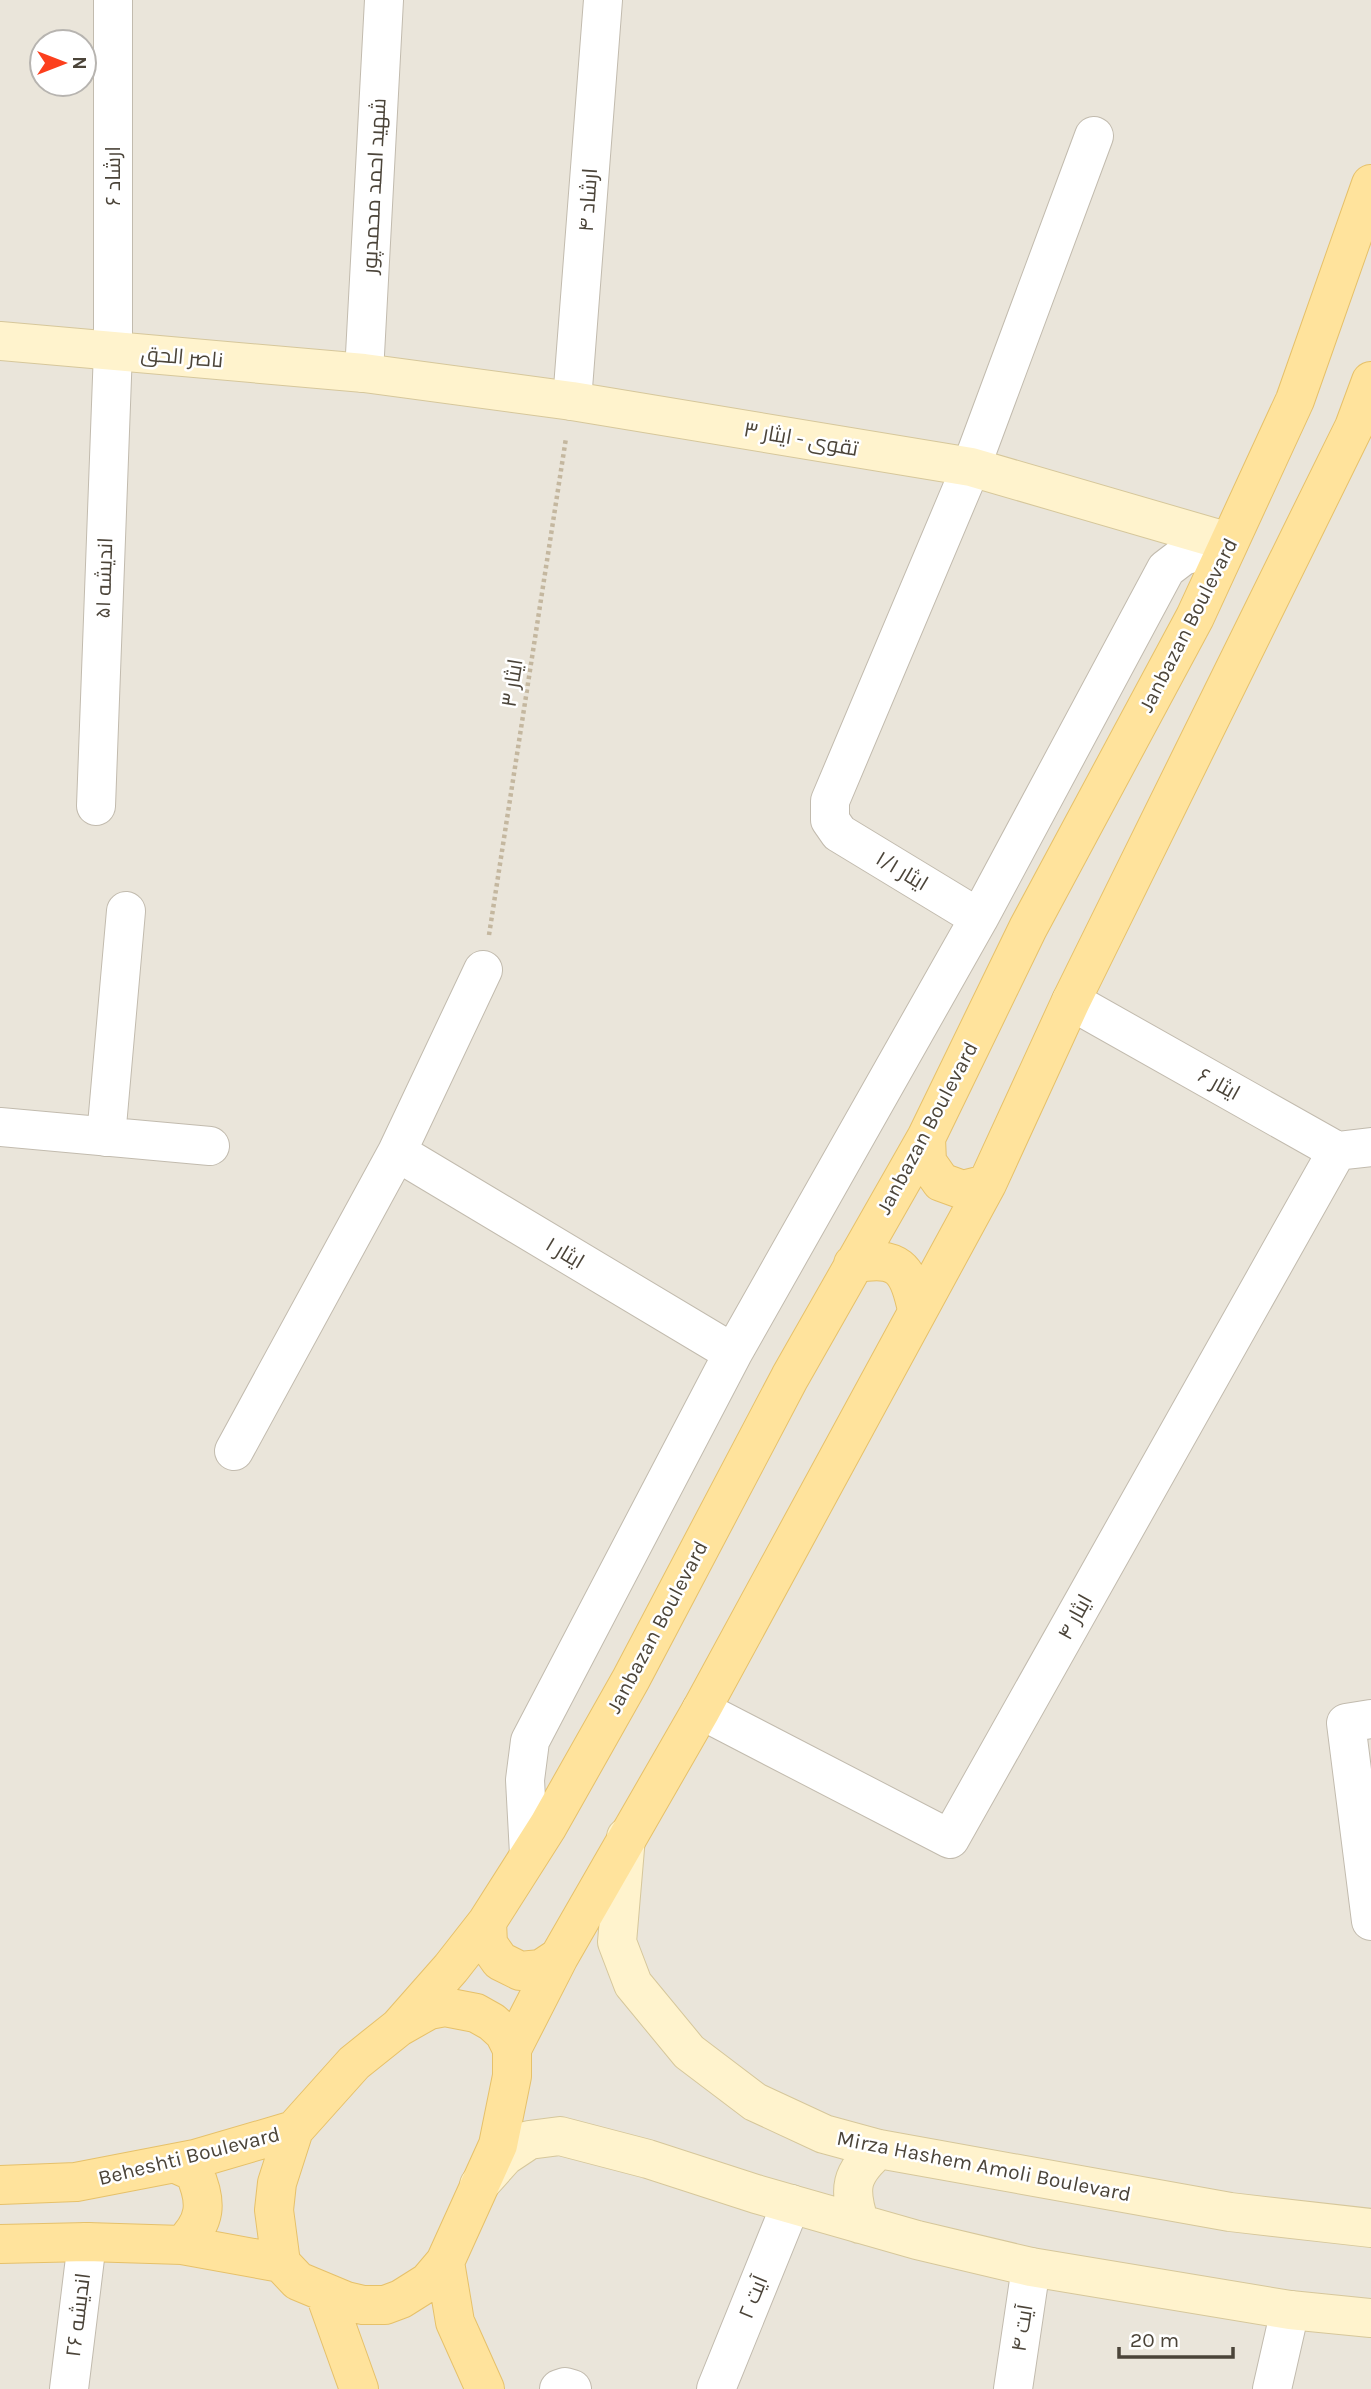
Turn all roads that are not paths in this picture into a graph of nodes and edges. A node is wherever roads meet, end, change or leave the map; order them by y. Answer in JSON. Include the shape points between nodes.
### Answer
{"nodes":[{"id":1,"x":113,"y":0,"type":"edge"},
{"id":2,"x":384,"y":0,"type":"edge"},
{"id":3,"x":603,"y":0,"type":"edge"},
{"id":4,"x":1094,"y":136,"type":"dead end"},
{"id":5,"x":1371,"y":184,"type":"edge"},
{"id":6,"x":0,"y":341,"type":"edge"},
{"id":7,"x":113,"y":351,"type":"junction"},
{"id":8,"x":364,"y":373,"type":"junction"},
{"id":9,"x":1371,"y":381,"type":"edge"},
{"id":10,"x":572,"y":401,"type":"junction"},
{"id":11,"x":971,"y":467,"type":"junction"},
{"id":12,"x":1229,"y":542,"type":"junction"},
{"id":13,"x":96,"y":806,"type":"dead end"},
{"id":14,"x":126,"y":911,"type":"dead end"},
{"id":15,"x":979,"y":918,"type":"junction"},
{"id":16,"x":484,"y":970,"type":"road end"},
{"id":17,"x":1071,"y":1002,"type":"junction"},
{"id":18,"x":0,"y":1127,"type":"edge"},
{"id":19,"x":106,"y":1136,"type":"junction"},
{"id":20,"x":926,"y":1138,"type":"junction"},
{"id":21,"x":210,"y":1146,"type":"dead end"},
{"id":22,"x":1354,"y":1149,"type":"edge"},
{"id":23,"x":397,"y":1152,"type":"junction"},
{"id":24,"x":987,"y":1184,"type":"junction"},
{"id":25,"x":853,"y":1265,"type":"junction"},
{"id":26,"x":918,"y":1310,"type":"junction"},
{"id":27,"x":733,"y":1353,"type":"junction"},
{"id":28,"x":234,"y":1451,"type":"dead end"},
{"id":29,"x":701,"y":1710,"type":"junction"},
{"id":30,"x":1359,"y":1721,"type":"edge"},
{"id":31,"x":626,"y":1837,"type":"junction"},
{"id":32,"x":529,"y":1854,"type":"junction"},
{"id":33,"x":1371,"y":1920,"type":"edge"},
{"id":34,"x":487,"y":1922,"type":"junction"},
{"id":35,"x":559,"y":1957,"type":"junction"},
{"id":36,"x":399,"y":2027,"type":"junction"},
{"id":37,"x":512,"y":2049,"type":"junction"},
{"id":38,"x":294,"y":2130,"type":"junction"},
{"id":39,"x":879,"y":2150,"type":"junction"},
{"id":40,"x":174,"y":2163,"type":"junction"},
{"id":41,"x":0,"y":2185,"type":"edge"},
{"id":42,"x":478,"y":2187,"type":"junction"},
{"id":43,"x":791,"y":2204,"type":"junction"},
{"id":44,"x":860,"y":2224,"type":"junction"},
{"id":45,"x":1371,"y":2228,"type":"edge"},
{"id":46,"x":87,"y":2242,"type":"junction"},
{"id":47,"x":0,"y":2244,"type":"edge"},
{"id":48,"x":182,"y":2245,"type":"junction"},
{"id":49,"x":445,"y":2262,"type":"junction"},
{"id":50,"x":281,"y":2263,"type":"junction"},
{"id":51,"x":1031,"y":2267,"type":"junction"},
{"id":52,"x":325,"y":2294,"type":"junction"},
{"id":53,"x":1290,"y":2310,"type":"junction"},
{"id":54,"x":1371,"y":2318,"type":"edge"},
{"id":55,"x":69,"y":2389,"type":"edge"},
{"id":56,"x":359,"y":2389,"type":"edge"},
{"id":57,"x":485,"y":2389,"type":"edge"},
{"id":58,"x":559,"y":2389,"type":"edge"},
{"id":59,"x":572,"y":2389,"type":"edge"},
{"id":60,"x":716,"y":2389,"type":"edge"},
{"id":61,"x":1013,"y":2389,"type":"edge"},
{"id":62,"x":1272,"y":2389,"type":"edge"}],
"edges":[{"from":1,"to":7,"type":"street","name":"ارشاد ۶"},
{"from":2,"to":8,"type":"street","name":"شهید احمد محمدپور"},
{"from":3,"to":10,"type":"street","name":"ارشاد ۴"},
{"from":4,"to":11,"type":"street"},
{"from":5,"to":12,"type":"main road","name":"Janbazan Boulevard","via":[[1295,400]]},
{"from":6,"to":7,"type":"main road","name":"ناصر الحق"},
{"from":7,"to":8,"type":"main road","name":"ناصر الحق"},
{"from":7,"to":13,"type":"street","name":"اندیشه ۵۱"},
{"from":8,"to":10,"type":"main road","name":"تقوی - ایثار ۳"},
{"from":9,"to":17,"type":"main road","via":[[1354,427]]},
{"from":10,"to":11,"type":"main road","name":"تقوی - ایثار ۳"},
{"from":11,"to":12,"type":"main road","name":"تقوی - ایثار ۳"},
{"from":11,"to":15,"type":"street","name":"ایثار ۱/۱","via":[[830,801],[830,820],[839,833]]},
{"from":12,"to":15,"type":"street","via":[[1183,556],[1166,569]]},
{"from":12,"to":20,"type":"main road","name":"Janbazan Boulevard","via":[[1195,617],[1028,928]]},
{"from":14,"to":19,"type":"street"},
{"from":15,"to":27,"type":"street"},
{"from":16,"to":23,"type":"street"},
{"from":17,"to":22,"type":"street","name":"ایثار ۶"},
{"from":17,"to":24,"type":"main road"},
{"from":18,"to":19,"type":"street"},
{"from":19,"to":21,"type":"street"},
{"from":20,"to":24,"type":"main road","via":[[927,1162],[941,1182],[963,1190]]},
{"from":20,"to":25,"type":"main road","name":"Janbazan Boulevard"},
{"from":22,"to":29,"type":"street","name":"ایثار ۴","via":[[950,1839]]},
{"from":23,"to":27,"type":"street","name":"ایثار ۱"},
{"from":23,"to":28,"type":"street"},
{"from":24,"to":26,"type":"main road"},
{"from":25,"to":26,"type":"main road","via":[[876,1259],[890,1262],[904,1273]]},
{"from":25,"to":32,"type":"main road","name":"Janbazan Boulevard","via":[[631,1679]]},
{"from":26,"to":29,"type":"main road"},
{"from":27,"to":32,"type":"street","via":[[530,1741],[525,1780]]},
{"from":29,"to":31,"type":"main road"},
{"from":30,"to":33,"type":"street"},
{"from":31,"to":35,"type":"main road"},
{"from":31,"to":39,"type":"main road","name":"Mirza Hashem Amoli Boulevard","via":[[617,1942],[633,1984],[689,2052],[755,2102],[824,2134]]},
{"from":32,"to":34,"type":"main road","name":"Janbazan Boulevard"},
{"from":34,"to":35,"type":"main road","via":[[488,1944],[500,1961],[520,1971],[541,1969]]},
{"from":34,"to":36,"type":"main road","name":"Janbazan Boulevard"},
{"from":35,"to":37,"type":"main road"},
{"from":36,"to":37,"type":"main road","via":[[429,2010],[455,2008],[492,2022]]},
{"from":36,"to":38,"type":"main road","via":[[354,2063]]},
{"from":37,"to":42,"type":"main road","via":[[501,2134]]},
{"from":38,"to":40,"type":"main road","name":"Beheshti Boulevard"},
{"from":38,"to":50,"type":"main road","via":[[277,2183],[274,2210]]},
{"from":39,"to":44,"type":"main road","via":[[862,2164],[854,2181],[852,2202]]},
{"from":39,"to":45,"type":"main road","name":"Mirza Hashem Amoli Boulevard","via":[[1230,2212]]},
{"from":40,"to":41,"type":"main road","name":"Beheshti Boulevard","via":[[76,2182]]},
{"from":40,"to":48,"type":"main road","via":[[194,2172],[203,2201],[202,2219]]},
{"from":42,"to":43,"type":"main road","via":[[505,2156],[528,2140],[560,2136]]},
{"from":42,"to":49,"type":"main road"},
{"from":43,"to":44,"type":"main road"},
{"from":43,"to":60,"type":"street","name":"آیت ۲"},
{"from":44,"to":51,"type":"main road"},
{"from":46,"to":47,"type":"main road"},
{"from":46,"to":48,"type":"main road"},
{"from":46,"to":55,"type":"street","name":"اندیشه ۲۶"},
{"from":48,"to":50,"type":"main road"},
{"from":49,"to":52,"type":"main road","via":[[428,2282],[384,2305],[363,2305]]},
{"from":49,"to":57,"type":"main road","via":[[455,2322]]},
{"from":50,"to":52,"type":"main road","via":[[298,2281]]},
{"from":51,"to":53,"type":"main road"},
{"from":51,"to":61,"type":"street","name":"آیت ۴"},
{"from":52,"to":56,"type":"main road"},
{"from":53,"to":54,"type":"main road"},
{"from":53,"to":62,"type":"street"},
{"from":58,"to":59,"type":"street"}]}
